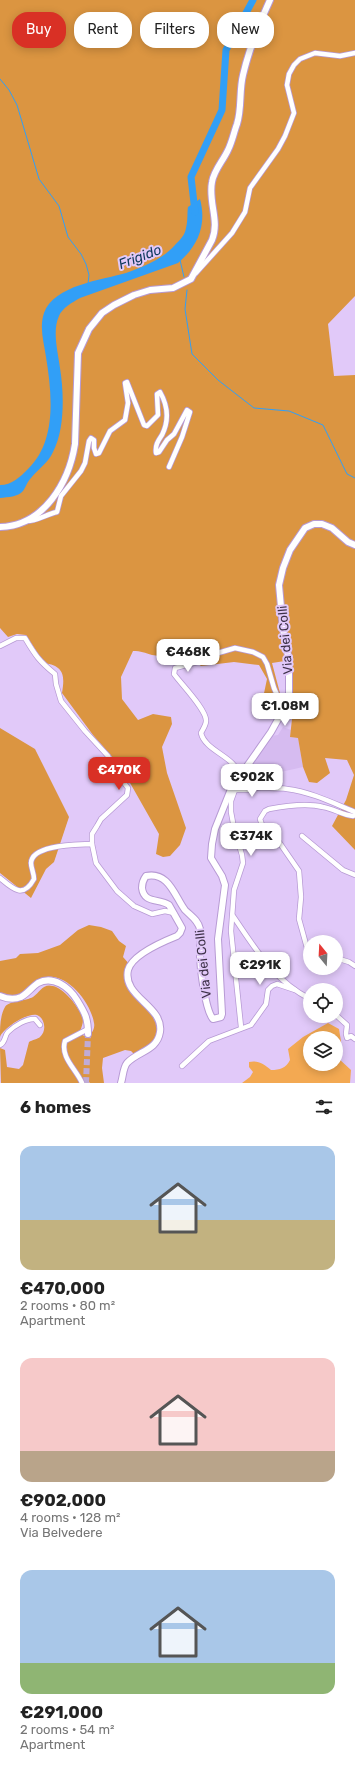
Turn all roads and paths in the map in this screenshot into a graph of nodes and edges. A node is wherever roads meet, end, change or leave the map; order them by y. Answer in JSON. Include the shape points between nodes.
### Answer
{"nodes":[{"id":1,"x":270,"y":0,"type":"edge"},
{"id":2,"x":355,"y":53,"type":"edge"},
{"id":3,"x":191,"y":279,"type":"junction"},
{"id":4,"x":169,"y":467,"type":"dead end"},
{"id":5,"x":26,"y":521,"type":"junction"},
{"id":6,"x":0,"y":527,"type":"edge"},
{"id":7,"x":355,"y":545,"type":"edge"},
{"id":8,"x":0,"y":646,"type":"edge"},
{"id":9,"x":284,"y":711,"type":"junction"},
{"id":10,"x":240,"y":775,"type":"junction"},
{"id":11,"x":235,"y":783,"type":"junction"},
{"id":12,"x":252,"y":786,"type":"junction"},
{"id":13,"x":355,"y":812,"type":"edge"},
{"id":14,"x":355,"y":815,"type":"edge"},
{"id":15,"x":302,"y":836,"type":"dead end"},
{"id":16,"x":92,"y":844,"type":"junction"},
{"id":17,"x":355,"y":875,"type":"edge"},
{"id":18,"x":0,"y":878,"type":"edge"},
{"id":19,"x":174,"y":913,"type":"junction"},
{"id":20,"x":233,"y":916,"type":"junction"},
{"id":21,"x":303,"y":935,"type":"edge"},
{"id":22,"x":343,"y":960,"type":"edge"},
{"id":23,"x":355,"y":966,"type":"edge"},
{"id":24,"x":295,"y":990,"type":"junction"},
{"id":25,"x":303,"y":995,"type":"edge"},
{"id":26,"x":0,"y":996,"type":"edge"},
{"id":27,"x":343,"y":1021,"type":"edge"},
{"id":28,"x":40,"y":1025,"type":"dead end"},
{"id":29,"x":241,"y":1027,"type":"junction"},
{"id":30,"x":88,"y":1031,"type":"joint"},
{"id":31,"x":355,"y":1039,"type":"edge"},
{"id":32,"x":0,"y":1046,"type":"edge"},
{"id":33,"x":182,"y":1066,"type":"dead end"},
{"id":34,"x":82,"y":1083,"type":"edge"},
{"id":35,"x":121,"y":1083,"type":"edge"}],
"edges":[{"from":1,"to":3,"type":"street","via":[[257,28],[242,76],[238,121],[228,150],[212,182],[215,233]]},
{"from":2,"to":3,"type":"street","via":[[340,56],[314,53],[300,59],[294,65],[287,85],[294,114],[285,136],[250,188],[244,212],[232,233]]},
{"from":3,"to":5,"type":"street","via":[[173,288],[150,290],[114,305],[102,313],[89,329],[78,353],[75,444],[69,468],[52,500],[43,510]]},
{"from":4,"to":5,"type":"street","via":[[190,412],[187,410],[174,434],[156,453],[155,448],[163,433],[168,412],[162,396],[160,392],[157,394],[158,415],[144,426],[127,382],[125,383],[128,403],[125,420],[110,431],[99,453],[96,454],[94,440],[91,438],[85,463],[62,496],[57,512],[32,522]]},
{"from":5,"to":6,"type":"street"},
{"from":7,"to":9,"type":"street","name":"Via dei Colli","via":[[332,528],[314,524],[305,528],[290,550],[280,585],[283,629],[289,661],[289,693]]},
{"from":8,"to":16,"type":"street","via":[[16,638],[25,638],[36,658],[54,674],[62,701],[84,731],[108,756],[115,771],[128,788],[127,795],[101,819],[92,834]]},
{"from":9,"to":10,"type":"street","name":"Via dei Colli"},
{"from":9,"to":10,"type":"street","via":[[267,664],[263,657],[253,652],[235,648],[175,668],[174,674],[194,696],[205,716],[206,722],[201,733],[203,738],[232,763]]},
{"from":10,"to":11,"type":"street","name":"Via dei Colli"},
{"from":11,"to":12,"type":"street"},
{"from":11,"to":19,"type":"street","name":"Via dei Colli","via":[[227,796],[215,829],[211,851],[213,863],[225,885],[218,939],[222,1014],[216,1020],[213,1020],[208,1010],[200,952],[202,935],[197,921],[162,879],[157,876],[146,876],[142,886],[145,896],[166,903]]},
{"from":12,"to":13,"type":"street","via":[[311,794]]},
{"from":12,"to":20,"type":"street","via":[[251,790],[235,790],[231,800],[234,828],[243,863],[234,890]]},
{"from":14,"to":21,"type":"street","via":[[345,815],[322,806],[305,806],[269,809],[260,819],[263,828],[278,842],[299,871],[299,919]]},
{"from":15,"to":17,"type":"street","via":[[343,870]]},
{"from":16,"to":18,"type":"street","via":[[59,846],[38,852],[31,863],[34,879],[24,890],[14,890]]},
{"from":16,"to":19,"type":"street","via":[[96,863],[127,901],[152,914],[165,911]]},
{"from":19,"to":35,"type":"street","name":"Via dei Colli","via":[[182,928],[180,933],[137,957],[130,964],[128,984],[156,1017],[160,1031],[154,1045],[128,1062]]},
{"from":20,"to":24,"type":"street","via":[[270,969]]},
{"from":20,"to":29,"type":"street","via":[[232,947]]},
{"from":22,"to":23,"type":"street"},
{"from":24,"to":25,"type":"street"},
{"from":24,"to":29,"type":"street","via":[[277,984],[272,986],[268,990],[266,1004],[251,1025]]},
{"from":26,"to":30,"type":"street","via":[[13,999],[21,997],[39,983],[56,982],[66,986],[75,996],[88,1020]]},
{"from":27,"to":31,"type":"street","via":[[347,1025],[347,1038],[351,1036]]},
{"from":28,"to":32,"type":"street","via":[[33,1018],[21,1023],[8,1031]]},
{"from":29,"to":33,"type":"street","via":[[208,1041]]},
{"from":30,"to":34,"type":"street","via":[[65,1041],[63,1047],[64,1054]]}]}
